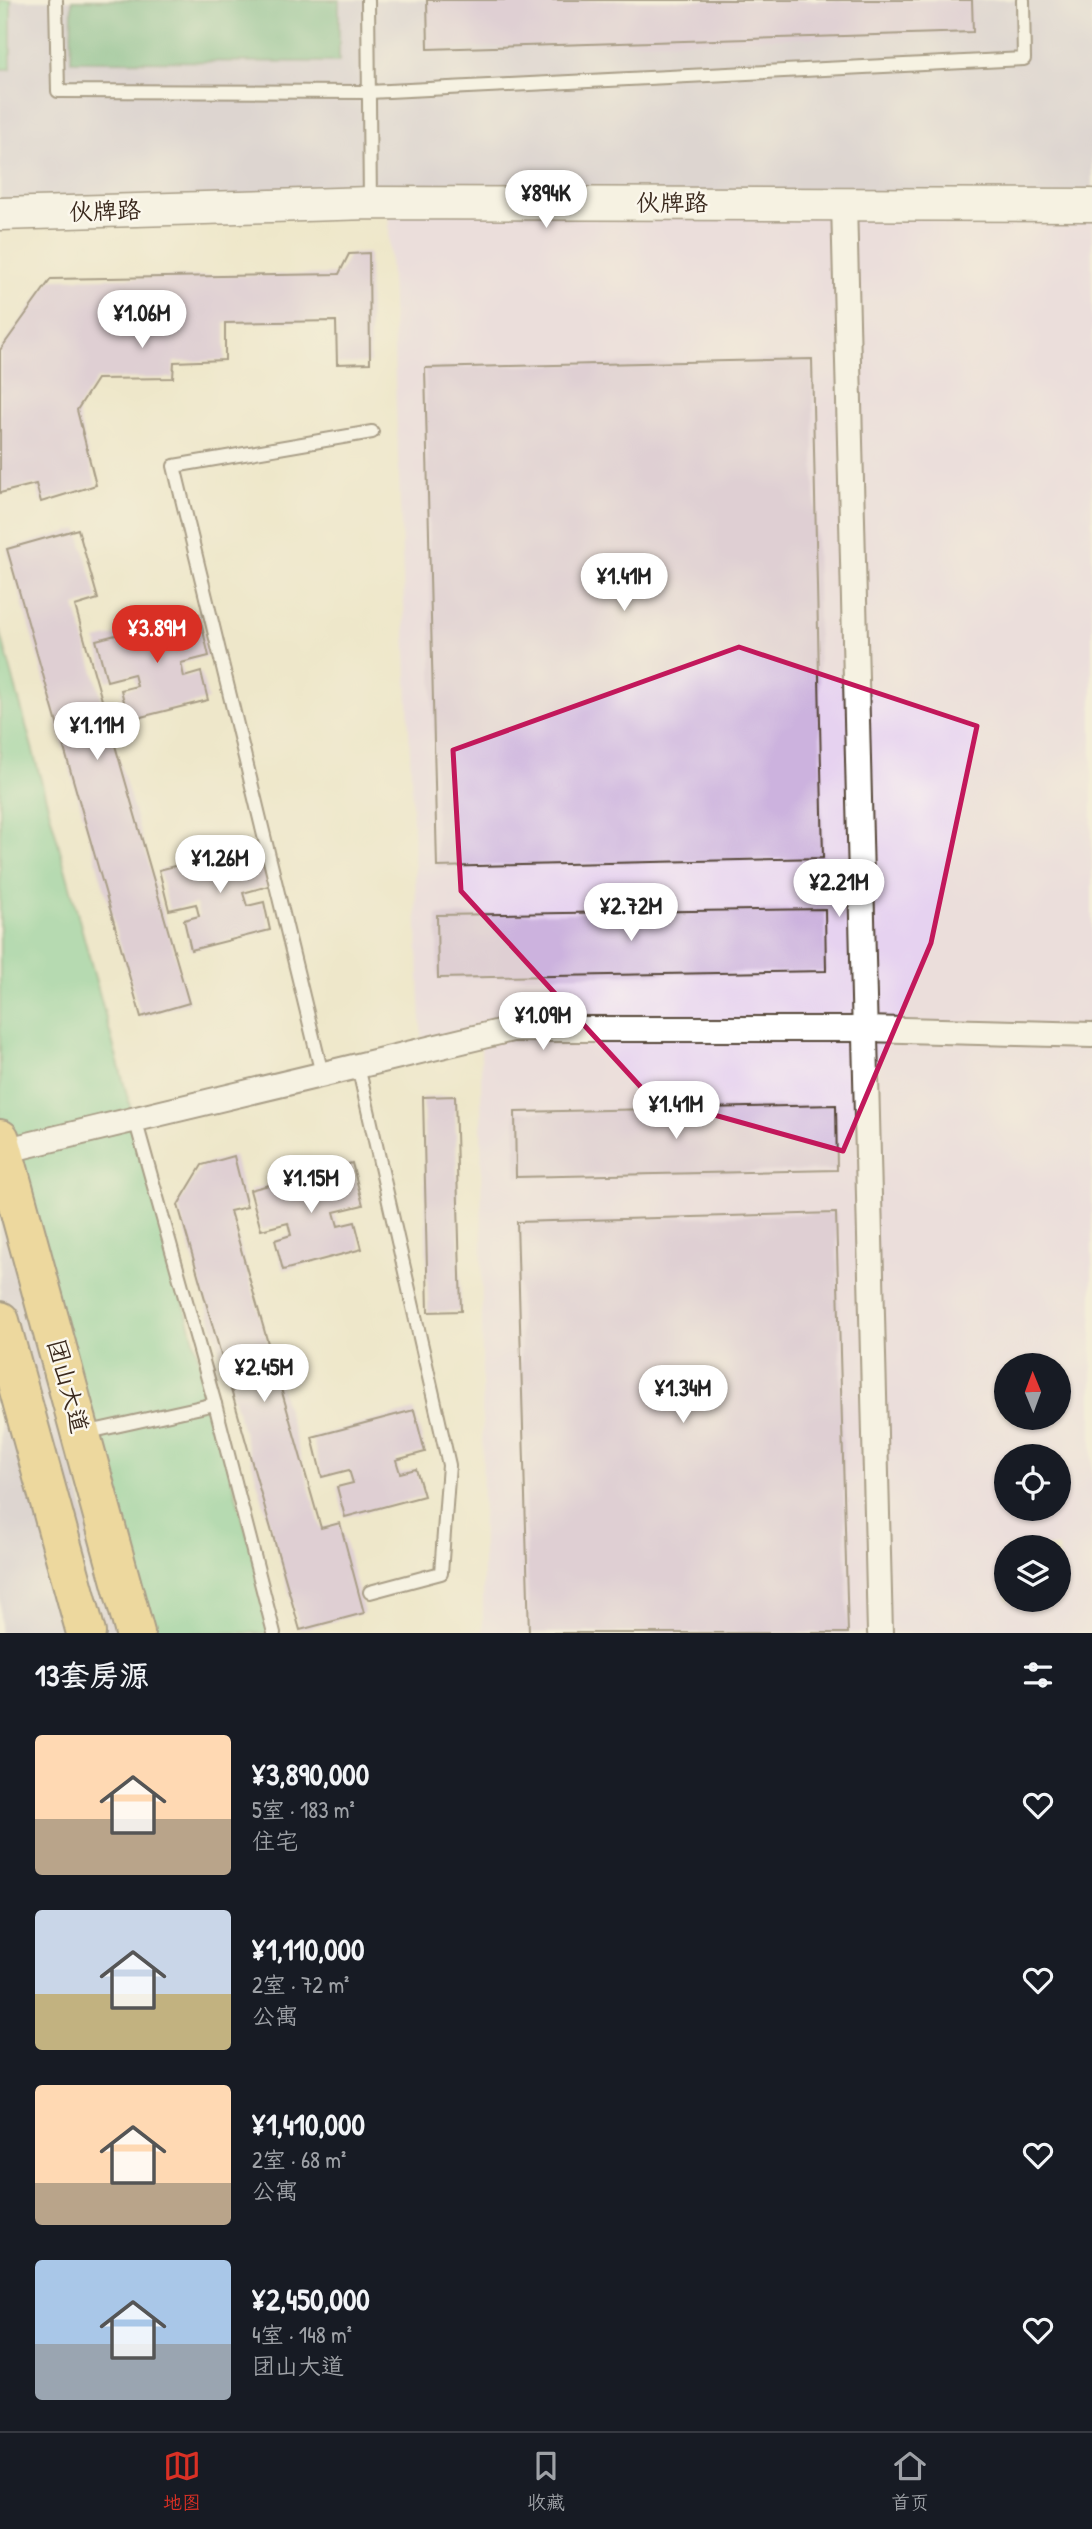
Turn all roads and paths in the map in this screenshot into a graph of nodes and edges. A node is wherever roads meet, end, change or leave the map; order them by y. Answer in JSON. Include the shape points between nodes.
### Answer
{"nodes":[{"id":1,"x":56,"y":0,"type":"edge"},
{"id":2,"x":368,"y":0,"type":"edge"},
{"id":3,"x":1023,"y":0,"type":"edge"},
{"id":4,"x":369,"y":92,"type":"junction"},
{"id":5,"x":370,"y":203,"type":"junction"},
{"id":6,"x":844,"y":203,"type":"junction"},
{"id":7,"x":1092,"y":205,"type":"edge"},
{"id":8,"x":0,"y":214,"type":"edge"},
{"id":9,"x":372,"y":432,"type":"dead end"},
{"id":10,"x":864,"y":1029,"type":"junction"},
{"id":11,"x":1092,"y":1035,"type":"edge"},
{"id":12,"x":358,"y":1066,"type":"junction"},
{"id":13,"x":322,"y":1074,"type":"junction"},
{"id":14,"x":135,"y":1119,"type":"junction"},
{"id":15,"x":2,"y":1145,"type":"edge"},
{"id":16,"x":0,"y":1321,"type":"edge"},
{"id":17,"x":215,"y":1404,"type":"junction"},
{"id":18,"x":81,"y":1434,"type":"junction"},
{"id":19,"x":370,"y":1592,"type":"dead end"},
{"id":20,"x":86,"y":1633,"type":"edge"},
{"id":21,"x":135,"y":1633,"type":"edge"},
{"id":22,"x":274,"y":1633,"type":"edge"},
{"id":23,"x":880,"y":1633,"type":"edge"}],
"edges":[{"from":1,"to":4,"type":"lane","via":[[58,91]]},
{"from":2,"to":4,"type":"lane"},
{"from":3,"to":4,"type":"lane","via":[[1024,59]]},
{"from":4,"to":5,"type":"lane"},
{"from":5,"to":6,"type":"street","name":"伙牌路"},
{"from":5,"to":8,"type":"street","name":"伙牌路"},
{"from":6,"to":7,"type":"street","name":"伙牌路"},
{"from":6,"to":10,"type":"street"},
{"from":9,"to":13,"type":"lane","via":[[174,466]]},
{"from":10,"to":11,"type":"street"},
{"from":10,"to":12,"type":"street","via":[[512,1029]]},
{"from":10,"to":23,"type":"street"},
{"from":12,"to":13,"type":"street"},
{"from":12,"to":19,"type":"lane","via":[[449,1465],[441,1573]]},
{"from":13,"to":14,"type":"street"},
{"from":14,"to":15,"type":"street"},
{"from":14,"to":17,"type":"lane"},
{"from":15,"to":18,"type":"highway","name":"团山大道"},
{"from":16,"to":20,"type":"highway","name":"团山大道"},
{"from":17,"to":18,"type":"lane"},
{"from":17,"to":22,"type":"lane"},
{"from":18,"to":21,"type":"highway","name":"团山大道"}]}
